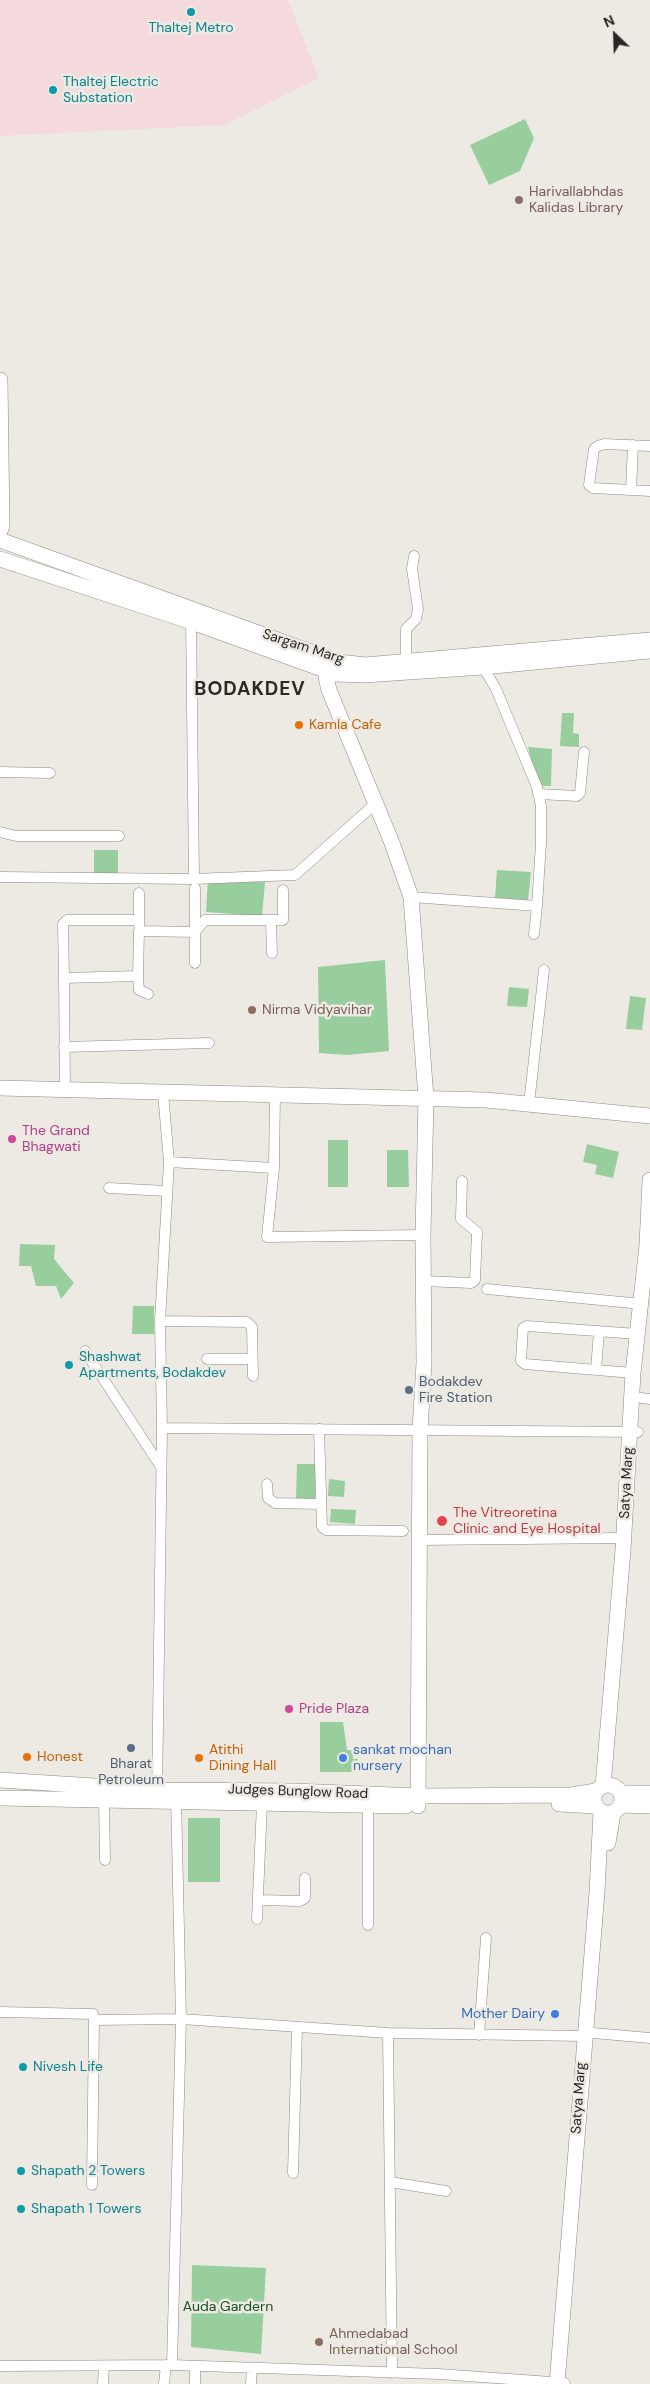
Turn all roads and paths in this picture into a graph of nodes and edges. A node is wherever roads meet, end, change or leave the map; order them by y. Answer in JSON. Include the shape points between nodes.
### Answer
{"nodes":[{"id":1,"x":0,"y":380,"type":"edge"},
{"id":2,"x":633,"y":445,"type":"junction"},
{"id":3,"x":650,"y":446,"type":"edge"},
{"id":4,"x":631,"y":490,"type":"junction"},
{"id":5,"x":650,"y":491,"type":"edge"},
{"id":6,"x":0,"y":531,"type":"edge"},
{"id":7,"x":0,"y":540,"type":"edge"},
{"id":8,"x":414,"y":556,"type":"dead end"},
{"id":9,"x":0,"y":559,"type":"edge"},
{"id":10,"x":192,"y":616,"type":"junction"},
{"id":11,"x":650,"y":640,"type":"edge"},
{"id":12,"x":650,"y":650,"type":"edge"},
{"id":13,"x":406,"y":662,"type":"junction"},
{"id":14,"x":327,"y":664,"type":"junction"},
{"id":15,"x":483,"y":667,"type":"junction"},
{"id":16,"x":584,"y":752,"type":"dead end"},
{"id":17,"x":0,"y":772,"type":"edge"},
{"id":18,"x":50,"y":773,"type":"dead end"},
{"id":19,"x":538,"y":794,"type":"junction"},
{"id":20,"x":376,"y":803,"type":"junction"},
{"id":21,"x":0,"y":832,"type":"edge"},
{"id":22,"x":119,"y":836,"type":"dead end"},
{"id":23,"x":0,"y":877,"type":"edge"},
{"id":24,"x":194,"y":884,"type":"junction"},
{"id":25,"x":283,"y":890,"type":"dead end"},
{"id":26,"x":139,"y":893,"type":"dead end"},
{"id":27,"x":411,"y":897,"type":"junction"},
{"id":28,"x":536,"y":906,"type":"junction"},
{"id":29,"x":139,"y":920,"type":"junction"},
{"id":30,"x":271,"y":920,"type":"junction"},
{"id":31,"x":139,"y":931,"type":"junction"},
{"id":32,"x":195,"y":932,"type":"junction"},
{"id":33,"x":534,"y":934,"type":"dead end"},
{"id":34,"x":272,"y":953,"type":"dead end"},
{"id":35,"x":195,"y":963,"type":"dead end"},
{"id":36,"x":544,"y":970,"type":"dead end"},
{"id":37,"x":138,"y":976,"type":"junction"},
{"id":38,"x":64,"y":978,"type":"junction"},
{"id":39,"x":148,"y":994,"type":"dead end"},
{"id":40,"x":209,"y":1043,"type":"dead end"},
{"id":41,"x":64,"y":1047,"type":"junction"},
{"id":42,"x":0,"y":1088,"type":"edge"},
{"id":43,"x":65,"y":1090,"type":"junction"},
{"id":44,"x":163,"y":1093,"type":"junction"},
{"id":45,"x":275,"y":1094,"type":"junction"},
{"id":46,"x":426,"y":1098,"type":"junction"},
{"id":47,"x":529,"y":1104,"type":"junction"},
{"id":48,"x":650,"y":1116,"type":"edge"},
{"id":49,"x":170,"y":1162,"type":"junction"},
{"id":50,"x":274,"y":1168,"type":"junction"},
{"id":51,"x":650,"y":1180,"type":"edge"},
{"id":52,"x":462,"y":1181,"type":"dead end"},
{"id":53,"x":109,"y":1188,"type":"dead end"},
{"id":54,"x":166,"y":1191,"type":"junction"},
{"id":55,"x":423,"y":1235,"type":"junction"},
{"id":56,"x":424,"y":1281,"type":"junction"},
{"id":57,"x":487,"y":1288,"type":"dead end"},
{"id":58,"x":650,"y":1289,"type":"edge"},
{"id":59,"x":642,"y":1304,"type":"junction"},
{"id":60,"x":160,"y":1321,"type":"junction"},
{"id":61,"x":599,"y":1331,"type":"junction"},
{"id":62,"x":638,"y":1334,"type":"junction"},
{"id":63,"x":85,"y":1350,"type":"dead end"},
{"id":64,"x":207,"y":1359,"type":"dead end"},
{"id":65,"x":252,"y":1359,"type":"junction"},
{"id":66,"x":596,"y":1370,"type":"junction"},
{"id":67,"x":633,"y":1373,"type":"junction"},
{"id":68,"x":253,"y":1376,"type":"dead end"},
{"id":69,"x":645,"y":1398,"type":"edge"},
{"id":70,"x":162,"y":1428,"type":"junction"},
{"id":71,"x":319,"y":1429,"type":"junction"},
{"id":72,"x":420,"y":1430,"type":"junction"},
{"id":73,"x":634,"y":1432,"type":"junction"},
{"id":74,"x":161,"y":1467,"type":"junction"},
{"id":75,"x":267,"y":1484,"type":"dead end"},
{"id":76,"x":321,"y":1504,"type":"junction"},
{"id":77,"x":403,"y":1531,"type":"dead end"},
{"id":78,"x":623,"y":1538,"type":"junction"},
{"id":79,"x":420,"y":1540,"type":"junction"},
{"id":80,"x":620,"y":1630,"type":"junction"},
{"id":81,"x":0,"y":1780,"type":"edge"},
{"id":82,"x":650,"y":1793,"type":"edge"},
{"id":83,"x":157,"y":1796,"type":"junction"},
{"id":84,"x":176,"y":1796,"type":"junction"},
{"id":85,"x":0,"y":1798,"type":"edge"},
{"id":86,"x":608,"y":1799,"type":"junction"},
{"id":87,"x":418,"y":1801,"type":"junction"},
{"id":88,"x":104,"y":1802,"type":"junction"},
{"id":89,"x":262,"y":1804,"type":"junction"},
{"id":90,"x":368,"y":1805,"type":"junction"},
{"id":91,"x":650,"y":1806,"type":"edge"},
{"id":92,"x":105,"y":1860,"type":"dead end"},
{"id":93,"x":305,"y":1878,"type":"dead end"},
{"id":94,"x":258,"y":1900,"type":"junction"},
{"id":95,"x":257,"y":1919,"type":"dead end"},
{"id":96,"x":368,"y":1925,"type":"dead end"},
{"id":97,"x":486,"y":1938,"type":"dead end"},
{"id":98,"x":0,"y":2012,"type":"edge"},
{"id":99,"x":181,"y":2019,"type":"junction"},
{"id":100,"x":94,"y":2020,"type":"junction"},
{"id":101,"x":297,"y":2028,"type":"junction"},
{"id":102,"x":388,"y":2033,"type":"junction"},
{"id":103,"x":480,"y":2035,"type":"junction"},
{"id":104,"x":588,"y":2035,"type":"junction"},
{"id":105,"x":650,"y":2038,"type":"edge"},
{"id":106,"x":293,"y":2173,"type":"dead end"},
{"id":107,"x":390,"y":2182,"type":"junction"},
{"id":108,"x":92,"y":2185,"type":"dead end"},
{"id":109,"x":446,"y":2191,"type":"dead end"},
{"id":110,"x":169,"y":2365,"type":"junction"},
{"id":111,"x":0,"y":2366,"type":"edge"},
{"id":112,"x":104,"y":2366,"type":"junction"},
{"id":113,"x":195,"y":2366,"type":"junction"},
{"id":114,"x":252,"y":2368,"type":"junction"},
{"id":115,"x":392,"y":2372,"type":"junction"},
{"id":116,"x":428,"y":2379,"type":"edge"},
{"id":117,"x":103,"y":2384,"type":"edge"},
{"id":118,"x":164,"y":2384,"type":"edge"},
{"id":119,"x":194,"y":2384,"type":"edge"},
{"id":120,"x":251,"y":2384,"type":"edge"},
{"id":121,"x":561,"y":2384,"type":"edge"}],
"edges":[{"from":1,"to":6,"type":"main road"},
{"from":2,"to":3,"type":"street"},
{"from":2,"to":4,"type":"street"},
{"from":2,"to":4,"type":"street","via":[[604,444],[594,450],[589,485],[593,488]]},
{"from":4,"to":5,"type":"street"},
{"from":7,"to":10,"type":"main road","name":"Sargam Marg"},
{"from":8,"to":13,"type":"street","via":[[412,569],[418,609],[416,619],[406,630]]},
{"from":9,"to":10,"type":"main road","name":"Sargam Marg"},
{"from":10,"to":14,"type":"main road","name":"Sargam Marg"},
{"from":10,"to":24,"type":"street"},
{"from":11,"to":13,"type":"main road","name":"Sargam Marg"},
{"from":12,"to":15,"type":"main road","name":"Sargam Marg"},
{"from":13,"to":14,"type":"main road","name":"Sargam Marg"},
{"from":14,"to":15,"type":"main road","name":"Sargam Marg","via":[[336,674],[364,675]]},
{"from":14,"to":20,"type":"main road","via":[[329,690]]},
{"from":15,"to":19,"type":"street","via":[[496,689]]},
{"from":16,"to":19,"type":"street","via":[[577,796]]},
{"from":17,"to":18,"type":"street"},
{"from":19,"to":28,"type":"street","via":[[541,843]]},
{"from":20,"to":24,"type":"street","via":[[295,875]]},
{"from":20,"to":27,"type":"main road"},
{"from":21,"to":22,"type":"street","via":[[16,836]]},
{"from":23,"to":24,"type":"street"},
{"from":24,"to":32,"type":"street"},
{"from":25,"to":30,"type":"street","via":[[283,920]]},
{"from":26,"to":29,"type":"street"},
{"from":27,"to":28,"type":"street"},
{"from":27,"to":46,"type":"main road"},
{"from":28,"to":33,"type":"street"},
{"from":29,"to":31,"type":"street"},
{"from":29,"to":38,"type":"street","via":[[68,920],[63,924]]},
{"from":30,"to":32,"type":"street","via":[[205,920]]},
{"from":30,"to":34,"type":"street"},
{"from":31,"to":32,"type":"street"},
{"from":31,"to":37,"type":"street"},
{"from":32,"to":35,"type":"street"},
{"from":36,"to":47,"type":"street"},
{"from":37,"to":38,"type":"street"},
{"from":37,"to":39,"type":"street","via":[[139,990]]},
{"from":38,"to":41,"type":"street"},
{"from":40,"to":41,"type":"street"},
{"from":41,"to":43,"type":"street"},
{"from":42,"to":43,"type":"main road"},
{"from":43,"to":44,"type":"main road"},
{"from":44,"to":45,"type":"main road"},
{"from":44,"to":49,"type":"street"},
{"from":45,"to":46,"type":"main road"},
{"from":45,"to":50,"type":"street"},
{"from":46,"to":47,"type":"main road"},
{"from":46,"to":55,"type":"main road"},
{"from":47,"to":48,"type":"main road"},
{"from":49,"to":50,"type":"street"},
{"from":49,"to":54,"type":"street"},
{"from":50,"to":55,"type":"street","via":[[267,1237]]},
{"from":51,"to":59,"type":"main road","name":"Satya Marg"},
{"from":52,"to":56,"type":"street","via":[[461,1219],[477,1232],[475,1280],[471,1283]]},
{"from":53,"to":54,"type":"street"},
{"from":54,"to":60,"type":"street"},
{"from":55,"to":56,"type":"main road"},
{"from":56,"to":72,"type":"main road"},
{"from":57,"to":59,"type":"street"},
{"from":58,"to":69,"type":"main road","name":"Satya Marg"},
{"from":59,"to":62,"type":"main road","name":"Satya Marg"},
{"from":60,"to":65,"type":"street","via":[[247,1322],[252,1327]]},
{"from":60,"to":70,"type":"street"},
{"from":61,"to":62,"type":"street"},
{"from":61,"to":66,"type":"street"},
{"from":61,"to":66,"type":"street","via":[[528,1326],[524,1328],[521,1361],[525,1364]]},
{"from":62,"to":67,"type":"main road","name":"Satya Marg"},
{"from":63,"to":74,"type":"street"},
{"from":64,"to":65,"type":"street"},
{"from":65,"to":68,"type":"street"},
{"from":66,"to":67,"type":"street"},
{"from":67,"to":73,"type":"main road","name":"Satya Marg"},
{"from":69,"to":73,"type":"main road","name":"Satya Marg"},
{"from":70,"to":71,"type":"street"},
{"from":70,"to":74,"type":"street"},
{"from":71,"to":72,"type":"street"},
{"from":71,"to":76,"type":"street"},
{"from":72,"to":73,"type":"street"},
{"from":72,"to":79,"type":"main road"},
{"from":73,"to":78,"type":"main road","name":"Satya Marg"},
{"from":73,"to":80,"type":"main road","name":"Satya Marg"},
{"from":74,"to":83,"type":"street"},
{"from":75,"to":76,"type":"street","via":[[268,1498],[275,1503]]},
{"from":76,"to":77,"type":"street","via":[[321,1522],[326,1530]]},
{"from":78,"to":79,"type":"street"},
{"from":78,"to":80,"type":"main road","name":"Satya Marg"},
{"from":79,"to":87,"type":"main road"},
{"from":80,"to":86,"type":"main road","name":"Satya Marg"},
{"from":81,"to":83,"type":"main road","name":"Judges Bunglow Road"},
{"from":82,"to":86,"type":"main road","name":"Judges Bunglow Road"},
{"from":83,"to":84,"type":"main road","name":"Judges Bunglow Road"},
{"from":83,"to":88,"type":"main road","name":"Judges Bunglow Road"},
{"from":84,"to":87,"type":"main road","name":"Judges Bunglow Road","via":[[293,1791]]},
{"from":84,"to":89,"type":"main road","name":"Judges Bunglow Road"},
{"from":84,"to":99,"type":"street"},
{"from":85,"to":88,"type":"main road","name":"Judges Bunglow Road"},
{"from":86,"to":87,"type":"main road","name":"Judges Bunglow Road","via":[[572,1804]]},
{"from":86,"to":91,"type":"main road","name":"Judges Bunglow Road"},
{"from":86,"to":104,"type":"main road","name":"Satya Marg","via":[[609,1830]]},
{"from":87,"to":90,"type":"main road","name":"Judges Bunglow Road"},
{"from":88,"to":92,"type":"street"},
{"from":89,"to":90,"type":"main road","name":"Judges Bunglow Road"},
{"from":89,"to":94,"type":"street"},
{"from":90,"to":96,"type":"street"},
{"from":93,"to":94,"type":"street","via":[[305,1898],[300,1901]]},
{"from":94,"to":95,"type":"street"},
{"from":97,"to":103,"type":"street"},
{"from":98,"to":100,"type":"street","via":[[93,2014]]},
{"from":99,"to":100,"type":"street"},
{"from":99,"to":101,"type":"street"},
{"from":99,"to":110,"type":"street"},
{"from":100,"to":108,"type":"street"},
{"from":101,"to":102,"type":"street"},
{"from":101,"to":106,"type":"street"},
{"from":102,"to":103,"type":"street"},
{"from":102,"to":107,"type":"street"},
{"from":103,"to":104,"type":"street"},
{"from":104,"to":105,"type":"street"},
{"from":104,"to":121,"type":"main road","name":"Satya Marg","via":[[580,2174]]},
{"from":107,"to":109,"type":"street"},
{"from":107,"to":115,"type":"street"},
{"from":110,"to":112,"type":"street"},
{"from":110,"to":113,"type":"street"},
{"from":110,"to":118,"type":"street"},
{"from":111,"to":112,"type":"street"},
{"from":112,"to":117,"type":"street"},
{"from":113,"to":114,"type":"street"},
{"from":113,"to":119,"type":"street"},
{"from":114,"to":115,"type":"street"},
{"from":114,"to":120,"type":"street"},
{"from":115,"to":116,"type":"street"},
{"from":116,"to":121,"type":"street"}]}
